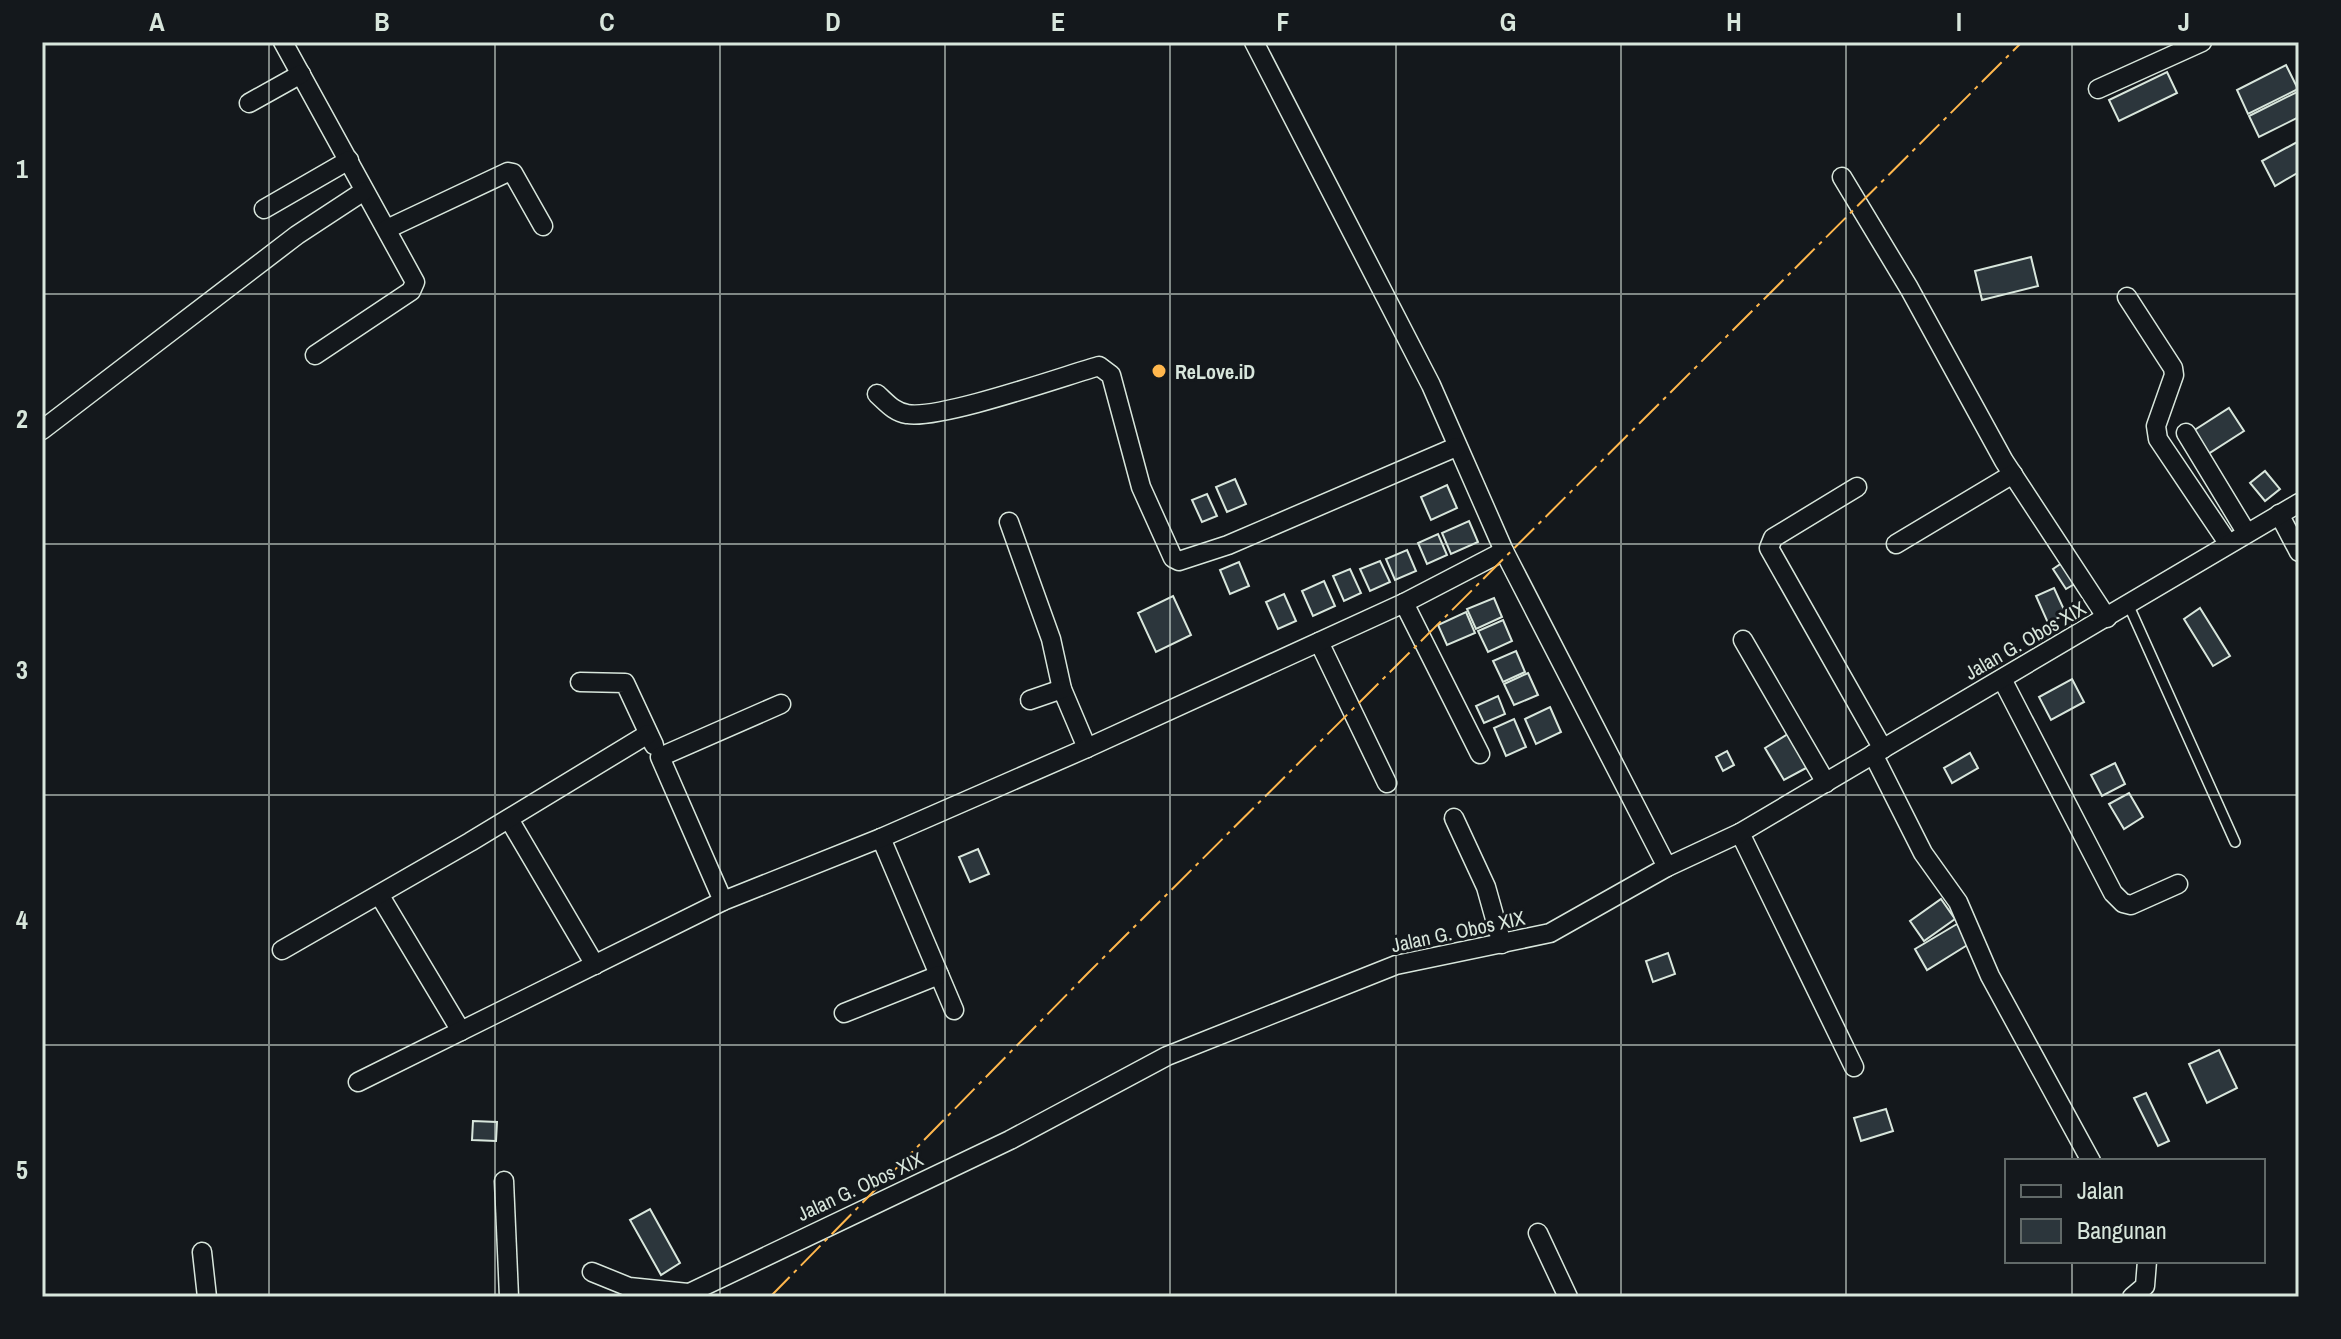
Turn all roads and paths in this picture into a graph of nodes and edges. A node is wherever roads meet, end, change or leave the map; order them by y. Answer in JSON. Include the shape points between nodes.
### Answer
{"nodes":[{"id":1,"x":283,"y":42,"type":"edge"},
{"id":2,"x":1254,"y":42,"type":"edge"},
{"id":3,"x":2202,"y":42,"type":"edge"},
{"id":4,"x":301,"y":74,"type":"junction"},
{"id":5,"x":2098,"y":89,"type":"dead end"},
{"id":6,"x":249,"y":103,"type":"dead end"},
{"id":7,"x":349,"y":160,"type":"junction"},
{"id":8,"x":1842,"y":177,"type":"dead end"},
{"id":9,"x":364,"y":191,"type":"junction"},
{"id":10,"x":264,"y":209,"type":"dead end"},
{"id":11,"x":543,"y":226,"type":"dead end"},
{"id":12,"x":387,"y":229,"type":"junction"},
{"id":13,"x":2127,"y":297,"type":"dead end"},
{"id":14,"x":315,"y":355,"type":"dead end"},
{"id":15,"x":877,"y":394,"type":"dead end"},
{"id":16,"x":42,"y":430,"type":"edge"},
{"id":17,"x":2186,"y":433,"type":"dead end"},
{"id":18,"x":1456,"y":447,"type":"junction"},
{"id":19,"x":2013,"y":474,"type":"junction"},
{"id":20,"x":1857,"y":487,"type":"dead end"},
{"id":21,"x":2299,"y":503,"type":"edge"},
{"id":22,"x":2279,"y":514,"type":"junction"},
{"id":23,"x":1009,"y":522,"type":"dead end"},
{"id":24,"x":2246,"y":532,"type":"junction"},
{"id":25,"x":2228,"y":543,"type":"junction"},
{"id":26,"x":1896,"y":544,"type":"dead end"},
{"id":27,"x":1504,"y":551,"type":"junction"},
{"id":28,"x":2299,"y":552,"type":"edge"},
{"id":29,"x":1404,"y":603,"type":"junction"},
{"id":30,"x":2128,"y":604,"type":"junction"},
{"id":31,"x":2107,"y":618,"type":"junction"},
{"id":32,"x":1743,"y":640,"type":"dead end"},
{"id":33,"x":1319,"y":642,"type":"junction"},
{"id":34,"x":2002,"y":679,"type":"junction"},
{"id":35,"x":580,"y":682,"type":"dead end"},
{"id":36,"x":1062,"y":689,"type":"junction"},
{"id":37,"x":1030,"y":700,"type":"dead end"},
{"id":38,"x":781,"y":704,"type":"dead end"},
{"id":39,"x":648,"y":734,"type":"junction"},
{"id":40,"x":1087,"y":748,"type":"junction"},
{"id":41,"x":1878,"y":752,"type":"junction"},
{"id":42,"x":1480,"y":754,"type":"dead end"},
{"id":43,"x":660,"y":757,"type":"junction"},
{"id":44,"x":1387,"y":783,"type":"dead end"},
{"id":45,"x":1826,"y":783,"type":"junction"},
{"id":46,"x":1454,"y":818,"type":"dead end"},
{"id":47,"x":509,"y":819,"type":"junction"},
{"id":48,"x":1740,"y":833,"type":"junction"},
{"id":49,"x":881,"y":838,"type":"junction"},
{"id":50,"x":2235,"y":842,"type":"dead end"},
{"id":51,"x":1667,"y":867,"type":"junction"},
{"id":52,"x":2178,"y":884,"type":"dead end"},
{"id":53,"x":380,"y":896,"type":"junction"},
{"id":54,"x":723,"y":901,"type":"junction"},
{"id":55,"x":1502,"y":944,"type":"junction"},
{"id":56,"x":282,"y":950,"type":"dead end"},
{"id":57,"x":595,"y":965,"type":"junction"},
{"id":58,"x":939,"y":975,"type":"junction"},
{"id":59,"x":954,"y":1010,"type":"dead end"},
{"id":60,"x":844,"y":1013,"type":"dead end"},
{"id":61,"x":461,"y":1031,"type":"junction"},
{"id":62,"x":1854,"y":1067,"type":"dead end"},
{"id":63,"x":358,"y":1082,"type":"dead end"},
{"id":64,"x":2090,"y":1159,"type":"edge"},
{"id":65,"x":504,"y":1181,"type":"dead end"},
{"id":66,"x":1538,"y":1233,"type":"dead end"},
{"id":67,"x":202,"y":1252,"type":"dead end"},
{"id":68,"x":2147,"y":1263,"type":"edge"},
{"id":69,"x":592,"y":1272,"type":"dead end"},
{"id":70,"x":684,"y":1295,"type":"edge"},
{"id":71,"x":207,"y":1297,"type":"edge"},
{"id":72,"x":509,"y":1297,"type":"edge"},
{"id":73,"x":1568,"y":1297,"type":"edge"},
{"id":74,"x":2132,"y":1297,"type":"edge"}],
"edges":[{"from":1,"to":4,"type":"street"},
{"from":2,"to":18,"type":"street","via":[[1431,385]]},
{"from":3,"to":5,"type":"street"},
{"from":4,"to":6,"type":"street"},
{"from":4,"to":7,"type":"street"},
{"from":7,"to":9,"type":"street"},
{"from":7,"to":10,"type":"street"},
{"from":8,"to":19,"type":"street"},
{"from":9,"to":12,"type":"street"},
{"from":9,"to":16,"type":"street","via":[[222,290]]},
{"from":11,"to":12,"type":"street","via":[[508,172]]},
{"from":12,"to":14,"type":"street","via":[[414,277],[414,287]]},
{"from":13,"to":25,"type":"street","via":[[2173,368],[2156,426],[2158,439]]},
{"from":15,"to":18,"type":"street","via":[[896,411],[940,412],[1099,366],[1106,369],[1141,487],[1179,561]]},
{"from":17,"to":24,"type":"street"},
{"from":18,"to":27,"type":"street"},
{"from":19,"to":26,"type":"street"},
{"from":19,"to":31,"type":"street"},
{"from":20,"to":41,"type":"street","via":[[1773,538],[1769,548]]},
{"from":21,"to":22,"type":"street","name":"Jalan G. Obos XIX"},
{"from":22,"to":24,"type":"street","name":"Jalan G. Obos XIX"},
{"from":22,"to":28,"type":"street"},
{"from":23,"to":36,"type":"street","via":[[1051,639]]},
{"from":24,"to":25,"type":"street","name":"Jalan G. Obos XIX"},
{"from":25,"to":30,"type":"street","name":"Jalan G. Obos XIX"},
{"from":27,"to":29,"type":"street"},
{"from":27,"to":51,"type":"street"},
{"from":29,"to":33,"type":"street"},
{"from":29,"to":42,"type":"street"},
{"from":30,"to":31,"type":"street","name":"Jalan G. Obos XIX"},
{"from":30,"to":50,"type":"lane"},
{"from":31,"to":34,"type":"street","name":"Jalan G. Obos XIX"},
{"from":32,"to":45,"type":"street"},
{"from":33,"to":40,"type":"street"},
{"from":33,"to":44,"type":"street"},
{"from":34,"to":41,"type":"street","name":"Jalan G. Obos XIX"},
{"from":34,"to":52,"type":"street","via":[[2113,893],[2131,905]]},
{"from":35,"to":39,"type":"street","via":[[625,683]]},
{"from":36,"to":37,"type":"street"},
{"from":36,"to":40,"type":"street"},
{"from":38,"to":43,"type":"street"},
{"from":39,"to":43,"type":"street"},
{"from":39,"to":47,"type":"street"},
{"from":40,"to":49,"type":"street"},
{"from":41,"to":45,"type":"street","name":"Jalan G. Obos XIX"},
{"from":41,"to":64,"type":"street","via":[[1923,853],[1958,902],[1990,976]]},
{"from":43,"to":54,"type":"street"},
{"from":45,"to":48,"type":"street","name":"Jalan G. Obos XIX"},
{"from":46,"to":55,"type":"street","via":[[1486,887]]},
{"from":47,"to":53,"type":"street"},
{"from":47,"to":57,"type":"street"},
{"from":48,"to":51,"type":"street","name":"Jalan G. Obos XIX"},
{"from":48,"to":62,"type":"street"},
{"from":49,"to":54,"type":"street"},
{"from":49,"to":58,"type":"street"},
{"from":51,"to":55,"type":"street","name":"Jalan G. Obos XIX","via":[[1550,933]]},
{"from":53,"to":56,"type":"street"},
{"from":53,"to":61,"type":"street"},
{"from":54,"to":57,"type":"street"},
{"from":55,"to":70,"type":"street","name":"Jalan G. Obos XIX","via":[[1396,965],[1181,1050],[1010,1140]]},
{"from":57,"to":61,"type":"street"},
{"from":58,"to":59,"type":"street"},
{"from":58,"to":60,"type":"street"},
{"from":61,"to":63,"type":"street"},
{"from":65,"to":72,"type":"street"},
{"from":66,"to":73,"type":"street"},
{"from":67,"to":71,"type":"street"},
{"from":68,"to":74,"type":"street","via":[[2149,1278]]},
{"from":69,"to":70,"type":"street","via":[[629,1287]]}]}
